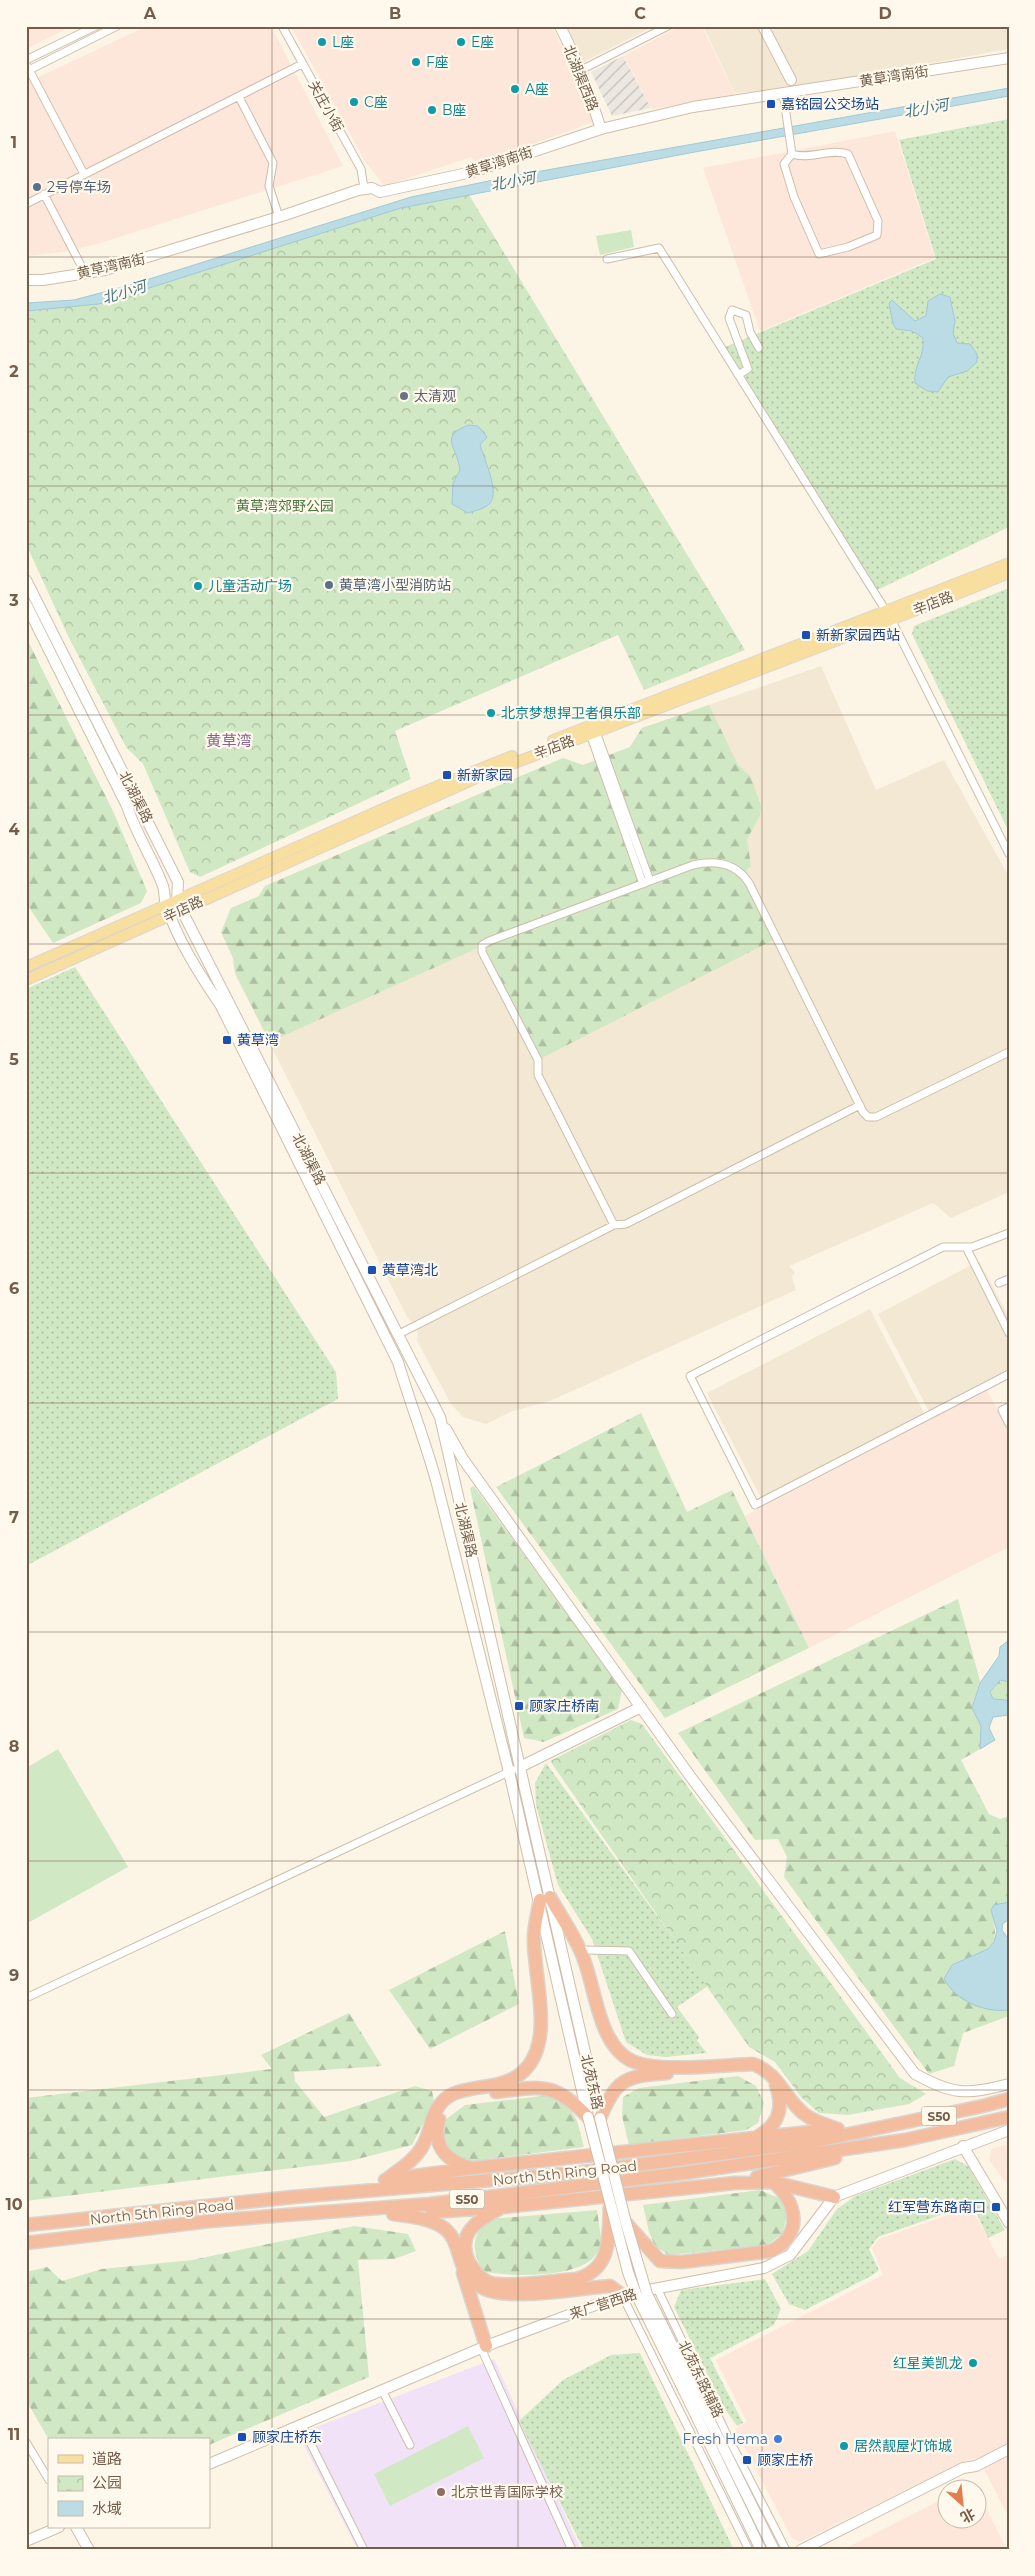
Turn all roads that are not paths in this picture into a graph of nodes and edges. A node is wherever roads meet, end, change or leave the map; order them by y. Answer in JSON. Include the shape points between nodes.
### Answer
{"nodes":[{"id":1,"x":96,"y":26,"type":"edge"},
{"id":2,"x":117,"y":26,"type":"edge"},
{"id":3,"x":282,"y":26,"type":"edge"},
{"id":4,"x":560,"y":26,"type":"edge"},
{"id":5,"x":668,"y":26,"type":"edge"},
{"id":6,"x":763,"y":26,"type":"edge"},
{"id":7,"x":1009,"y":58,"type":"edge"},
{"id":8,"x":302,"y":64,"type":"junction"},
{"id":9,"x":27,"y":66,"type":"edge"},
{"id":10,"x":581,"y":70,"type":"junction"},
{"id":11,"x":791,"y":80,"type":"dead end"},
{"id":12,"x":783,"y":93,"type":"junction"},
{"id":13,"x":239,"y":97,"type":"junction"},
{"id":14,"x":601,"y":130,"type":"junction"},
{"id":15,"x":792,"y":154,"type":"junction"},
{"id":16,"x":84,"y":174,"type":"junction"},
{"id":17,"x":364,"y":188,"type":"junction"},
{"id":18,"x":44,"y":194,"type":"junction"},
{"id":19,"x":26,"y":204,"type":"edge"},
{"id":20,"x":279,"y":217,"type":"junction"},
{"id":21,"x":607,"y":259,"type":"dead end"},
{"id":22,"x":85,"y":273,"type":"junction"},
{"id":23,"x":26,"y":280,"type":"edge"},
{"id":24,"x":759,"y":348,"type":"dead end"},
{"id":25,"x":738,"y":375,"type":"junction"},
{"id":26,"x":1009,"y":563,"type":"edge"},
{"id":27,"x":1009,"y":573,"type":"edge"},
{"id":28,"x":26,"y":580,"type":"edge"},
{"id":29,"x":26,"y":604,"type":"edge"},
{"id":30,"x":888,"y":615,"type":"junction"},
{"id":31,"x":592,"y":730,"type":"junction"},
{"id":32,"x":1009,"y":854,"type":"edge"},
{"id":33,"x":647,"y":883,"type":"junction"},
{"id":34,"x":166,"y":904,"type":"junction"},
{"id":35,"x":179,"y":905,"type":"junction"},
{"id":36,"x":171,"y":915,"type":"junction"},
{"id":37,"x":26,"y":967,"type":"edge"},
{"id":38,"x":26,"y":980,"type":"edge"},
{"id":39,"x":1009,"y":1052,"type":"edge"},
{"id":40,"x":860,"y":1105,"type":"junction"},
{"id":41,"x":614,"y":1225,"type":"junction"},
{"id":42,"x":1009,"y":1233,"type":"edge"},
{"id":43,"x":966,"y":1247,"type":"junction"},
{"id":44,"x":1009,"y":1278,"type":"edge"},
{"id":45,"x":1000,"y":1283,"type":"dead end"},
{"id":46,"x":1009,"y":1333,"type":"edge"},
{"id":47,"x":399,"y":1334,"type":"junction"},
{"id":48,"x":1009,"y":1374,"type":"edge"},
{"id":49,"x":1009,"y":1407,"type":"edge"},
{"id":50,"x":440,"y":1417,"type":"junction"},
{"id":51,"x":1009,"y":1424,"type":"edge"},
{"id":52,"x":641,"y":1707,"type":"junction"},
{"id":53,"x":520,"y":1767,"type":"junction"},
{"id":54,"x":510,"y":1772,"type":"junction"},
{"id":55,"x":545,"y":1899,"type":"junction"},
{"id":56,"x":585,"y":1950,"type":"dead end"},
{"id":57,"x":26,"y":1998,"type":"edge"},
{"id":58,"x":672,"y":2014,"type":"dead end"},
{"id":59,"x":1009,"y":2084,"type":"edge"},
{"id":60,"x":1009,"y":2099,"type":"edge"},
{"id":61,"x":1009,"y":2117,"type":"edge"},
{"id":62,"x":594,"y":2118,"type":"junction"},
{"id":63,"x":840,"y":2129,"type":"junction"},
{"id":64,"x":1009,"y":2130,"type":"edge"},
{"id":65,"x":868,"y":2131,"type":"junction"},
{"id":66,"x":755,"y":2138,"type":"junction"},
{"id":67,"x":905,"y":2140,"type":"junction"},
{"id":68,"x":963,"y":2146,"type":"junction"},
{"id":69,"x":473,"y":2168,"type":"junction"},
{"id":70,"x":385,"y":2180,"type":"junction"},
{"id":71,"x":773,"y":2182,"type":"junction"},
{"id":72,"x":735,"y":2183,"type":"junction"},
{"id":73,"x":834,"y":2197,"type":"junction"},
{"id":74,"x":293,"y":2198,"type":"junction"},
{"id":75,"x":610,"y":2202,"type":"junction"},
{"id":76,"x":504,"y":2207,"type":"junction"},
{"id":77,"x":305,"y":2214,"type":"junction"},
{"id":78,"x":393,"y":2214,"type":"junction"},
{"id":79,"x":626,"y":2223,"type":"junction"},
{"id":80,"x":1009,"y":2223,"type":"edge"},
{"id":81,"x":26,"y":2225,"type":"edge"},
{"id":82,"x":27,"y":2243,"type":"edge"},
{"id":83,"x":462,"y":2271,"type":"junction"},
{"id":84,"x":657,"y":2288,"type":"junction"},
{"id":85,"x":622,"y":2295,"type":"junction"},
{"id":86,"x":483,"y":2347,"type":"junction"},
{"id":87,"x":688,"y":2389,"type":"junction"},
{"id":88,"x":382,"y":2390,"type":"junction"},
{"id":89,"x":301,"y":2424,"type":"junction"},
{"id":90,"x":26,"y":2442,"type":"edge"},
{"id":91,"x":410,"y":2446,"type":"dead end"},
{"id":92,"x":1009,"y":2449,"type":"edge"},
{"id":93,"x":210,"y":2464,"type":"edge"},
{"id":94,"x":48,"y":2478,"type":"edge"},
{"id":95,"x":57,"y":2528,"type":"edge"},
{"id":96,"x":77,"y":2528,"type":"edge"},
{"id":97,"x":26,"y":2541,"type":"edge"},
{"id":98,"x":774,"y":2549,"type":"edge"},
{"id":99,"x":89,"y":2550,"type":"edge"},
{"id":100,"x":364,"y":2550,"type":"edge"},
{"id":101,"x":572,"y":2550,"type":"edge"},
{"id":102,"x":749,"y":2550,"type":"edge"},
{"id":103,"x":761,"y":2550,"type":"edge"},
{"id":104,"x":786,"y":2550,"type":"edge"},
{"id":105,"x":801,"y":2550,"type":"edge"}],
"edges":[{"from":1,"to":9,"type":"street"},
{"from":2,"to":9,"type":"street"},
{"from":3,"to":8,"type":"street","name":"关庄小街"},
{"from":4,"to":10,"type":"main road","name":"北湖渠西路"},
{"from":5,"to":10,"type":"street"},
{"from":6,"to":11,"type":"main road"},
{"from":7,"to":12,"type":"main road","name":"黄草湾南街"},
{"from":8,"to":13,"type":"street"},
{"from":8,"to":17,"type":"street","name":"关庄小街","via":[[362,169]]},
{"from":9,"to":16,"type":"street"},
{"from":10,"to":14,"type":"main road","name":"北湖渠西路"},
{"from":12,"to":14,"type":"main road","name":"黄草湾南街","via":[[693,107]]},
{"from":12,"to":15,"type":"street"},
{"from":13,"to":16,"type":"street"},
{"from":13,"to":20,"type":"street","via":[[273,163],[270,186]]},
{"from":14,"to":17,"type":"main road","name":"黄草湾南街","via":[[472,172],[380,192]]},
{"from":15,"to":15,"type":"street","via":[[798,156],[839,150],[848,154],[878,221],[877,235],[819,254],[794,197],[784,164]]},
{"from":16,"to":18,"type":"street"},
{"from":17,"to":20,"type":"main road","name":"黄草湾南街"},
{"from":18,"to":19,"type":"street"},
{"from":18,"to":22,"type":"street"},
{"from":20,"to":22,"type":"main road","name":"黄草湾南街","via":[[105,270]]},
{"from":21,"to":25,"type":"street","via":[[659,248]]},
{"from":22,"to":23,"type":"main road","name":"黄草湾南街"},
{"from":24,"to":25,"type":"street","via":[[750,332],[746,314],[732,310],[728,318],[748,369]]},
{"from":25,"to":30,"type":"street"},
{"from":26,"to":30,"type":"main road","name":"辛店路"},
{"from":27,"to":30,"type":"main road","name":"辛店路"},
{"from":28,"to":35,"type":"main road","name":"北湖渠路","via":[[178,882]]},
{"from":29,"to":34,"type":"main road","name":"北湖渠路","via":[[127,806],[134,828],[164,888]]},
{"from":30,"to":31,"type":"main road","name":"辛店路"},
{"from":30,"to":32,"type":"street"},
{"from":31,"to":33,"type":"street"},
{"from":31,"to":35,"type":"main road","name":"辛店路"},
{"from":33,"to":40,"type":"street","via":[[707,861],[719,862],[743,874]]},
{"from":33,"to":41,"type":"street","via":[[482,946],[482,952],[538,1060],[538,1075]]},
{"from":34,"to":35,"type":"main road","name":"辛店路"},
{"from":34,"to":36,"type":"main road","name":"北湖渠路"},
{"from":34,"to":37,"type":"main road","name":"辛店路"},
{"from":35,"to":36,"type":"main road","name":"辛店路"},
{"from":35,"to":47,"type":"main road","name":"北湖渠路"},
{"from":36,"to":38,"type":"main road","name":"辛店路"},
{"from":36,"to":54,"type":"main road","name":"北湖渠路","via":[[199,973],[221,1006],[398,1362],[430,1457]]},
{"from":39,"to":40,"type":"street","via":[[876,1116],[868,1117]]},
{"from":40,"to":41,"type":"street","via":[[626,1224]]},
{"from":41,"to":47,"type":"street"},
{"from":42,"to":43,"type":"street"},
{"from":43,"to":46,"type":"street"},
{"from":43,"to":48,"type":"street","via":[[944,1247],[690,1376],[755,1505]]},
{"from":44,"to":45,"type":"street"},
{"from":47,"to":50,"type":"main road","name":"北湖渠路"},
{"from":49,"to":51,"type":"street","via":[[1002,1410]]},
{"from":50,"to":52,"type":"main road","via":[[464,1459]]},
{"from":50,"to":53,"type":"main road","name":"北湖渠路"},
{"from":52,"to":53,"type":"main road"},
{"from":52,"to":59,"type":"main road","via":[[914,2074],[944,2089],[971,2092]]},
{"from":53,"to":54,"type":"street"},
{"from":53,"to":55,"type":"main road","name":"北苑东路"},
{"from":54,"to":55,"type":"main road","name":"北苑东路"},
{"from":54,"to":57,"type":"street"},
{"from":55,"to":62,"type":"main road","name":"北苑东路"},
{"from":55,"to":63,"type":"highway","via":[[581,1951],[612,2045],[632,2061],[657,2067],[753,2064],[765,2068],[775,2077],[802,2112],[817,2122]]},
{"from":55,"to":70,"type":"highway","via":[[534,1936],[535,1975],[542,2022],[540,2044],[533,2059],[521,2074],[506,2083],[457,2091],[442,2102],[423,2146],[413,2159]]},
{"from":56,"to":58,"type":"street","via":[[629,1951]]},
{"from":60,"to":65,"type":"highway","name":"North 5th Ring Road","number":"S50"},
{"from":61,"to":67,"type":"highway","name":"North 5th Ring Road","number":"S50"},
{"from":62,"to":66,"type":"highway","via":[[623,2081],[664,2073],[749,2068],[764,2073],[776,2085],[780,2098],[781,2113],[765,2133]]},
{"from":62,"to":69,"type":"highway","via":[[563,2094],[542,2087],[468,2095],[454,2100],[440,2115],[436,2133],[441,2150],[452,2161]]},
{"from":62,"to":75,"type":"main road","name":"北苑东路","bridge":true},
{"from":62,"to":79,"type":"main road","name":"北苑东路","bridge":true},
{"from":63,"to":65,"type":"highway"},
{"from":63,"to":66,"type":"highway"},
{"from":64,"to":68,"type":"main road"},
{"from":65,"to":74,"type":"highway","name":"North 5th Ring Road","number":"S50","via":[[811,2142],[576,2173]]},
{"from":66,"to":69,"type":"highway"},
{"from":67,"to":72,"type":"highway"},
{"from":67,"to":77,"type":"highway","name":"North 5th Ring Road","number":"S50","via":[[684,2173],[460,2200]]},
{"from":68,"to":73,"type":"main road"},
{"from":68,"to":80,"type":"main road"},
{"from":69,"to":70,"type":"highway"},
{"from":70,"to":74,"type":"highway"},
{"from":71,"to":72,"type":"highway"},
{"from":71,"to":73,"type":"highway"},
{"from":71,"to":79,"type":"highway","via":[[790,2200],[794,2222],[789,2236],[781,2246],[771,2251],[682,2262],[660,2261]]},
{"from":72,"to":76,"type":"highway"},
{"from":73,"to":84,"type":"main road","name":"来广营西路","via":[[799,2245],[780,2261],[764,2268]]},
{"from":74,"to":81,"type":"highway","name":"North 5th Ring Road","number":"S50"},
{"from":75,"to":76,"type":"highway","via":[[607,2249],[598,2268],[588,2275],[576,2279],[492,2283],[474,2271],[465,2252],[465,2242],[480,2218]]},
{"from":75,"to":87,"type":"main road","name":"北苑东路","bridge":true,"via":[[636,2294]]},
{"from":76,"to":78,"type":"highway"},
{"from":77,"to":78,"type":"highway"},
{"from":77,"to":82,"type":"highway","name":"North 5th Ring Road","number":"S50","via":[[210,2221]]},
{"from":78,"to":83,"type":"highway","via":[[443,2227],[457,2247]]},
{"from":79,"to":87,"type":"main road","name":"北苑东路","bridge":true,"via":[[647,2294]]},
{"from":83,"to":85,"type":"highway","via":[[484,2289],[499,2292],[610,2286]]},
{"from":83,"to":86,"type":"highway"},
{"from":84,"to":85,"type":"main road","name":"来广营西路"},
{"from":84,"to":104,"type":"street","name":"北苑东路辅路"},
{"from":85,"to":86,"type":"main road","name":"来广营西路"},
{"from":85,"to":102,"type":"street"},
{"from":86,"to":88,"type":"main road","name":"来广营西路"},
{"from":86,"to":101,"type":"street"},
{"from":87,"to":98,"type":"main road"},
{"from":87,"to":103,"type":"main road"},
{"from":88,"to":89,"type":"main road","name":"来广营西路"},
{"from":88,"to":91,"type":"street"},
{"from":89,"to":93,"type":"main road","name":"来广营西路"},
{"from":89,"to":100,"type":"street"},
{"from":90,"to":94,"type":"street"},
{"from":92,"to":105,"type":"main road","via":[[976,2466],[963,2468]]},
{"from":95,"to":97,"type":"main road"},
{"from":96,"to":99,"type":"main road"}]}
